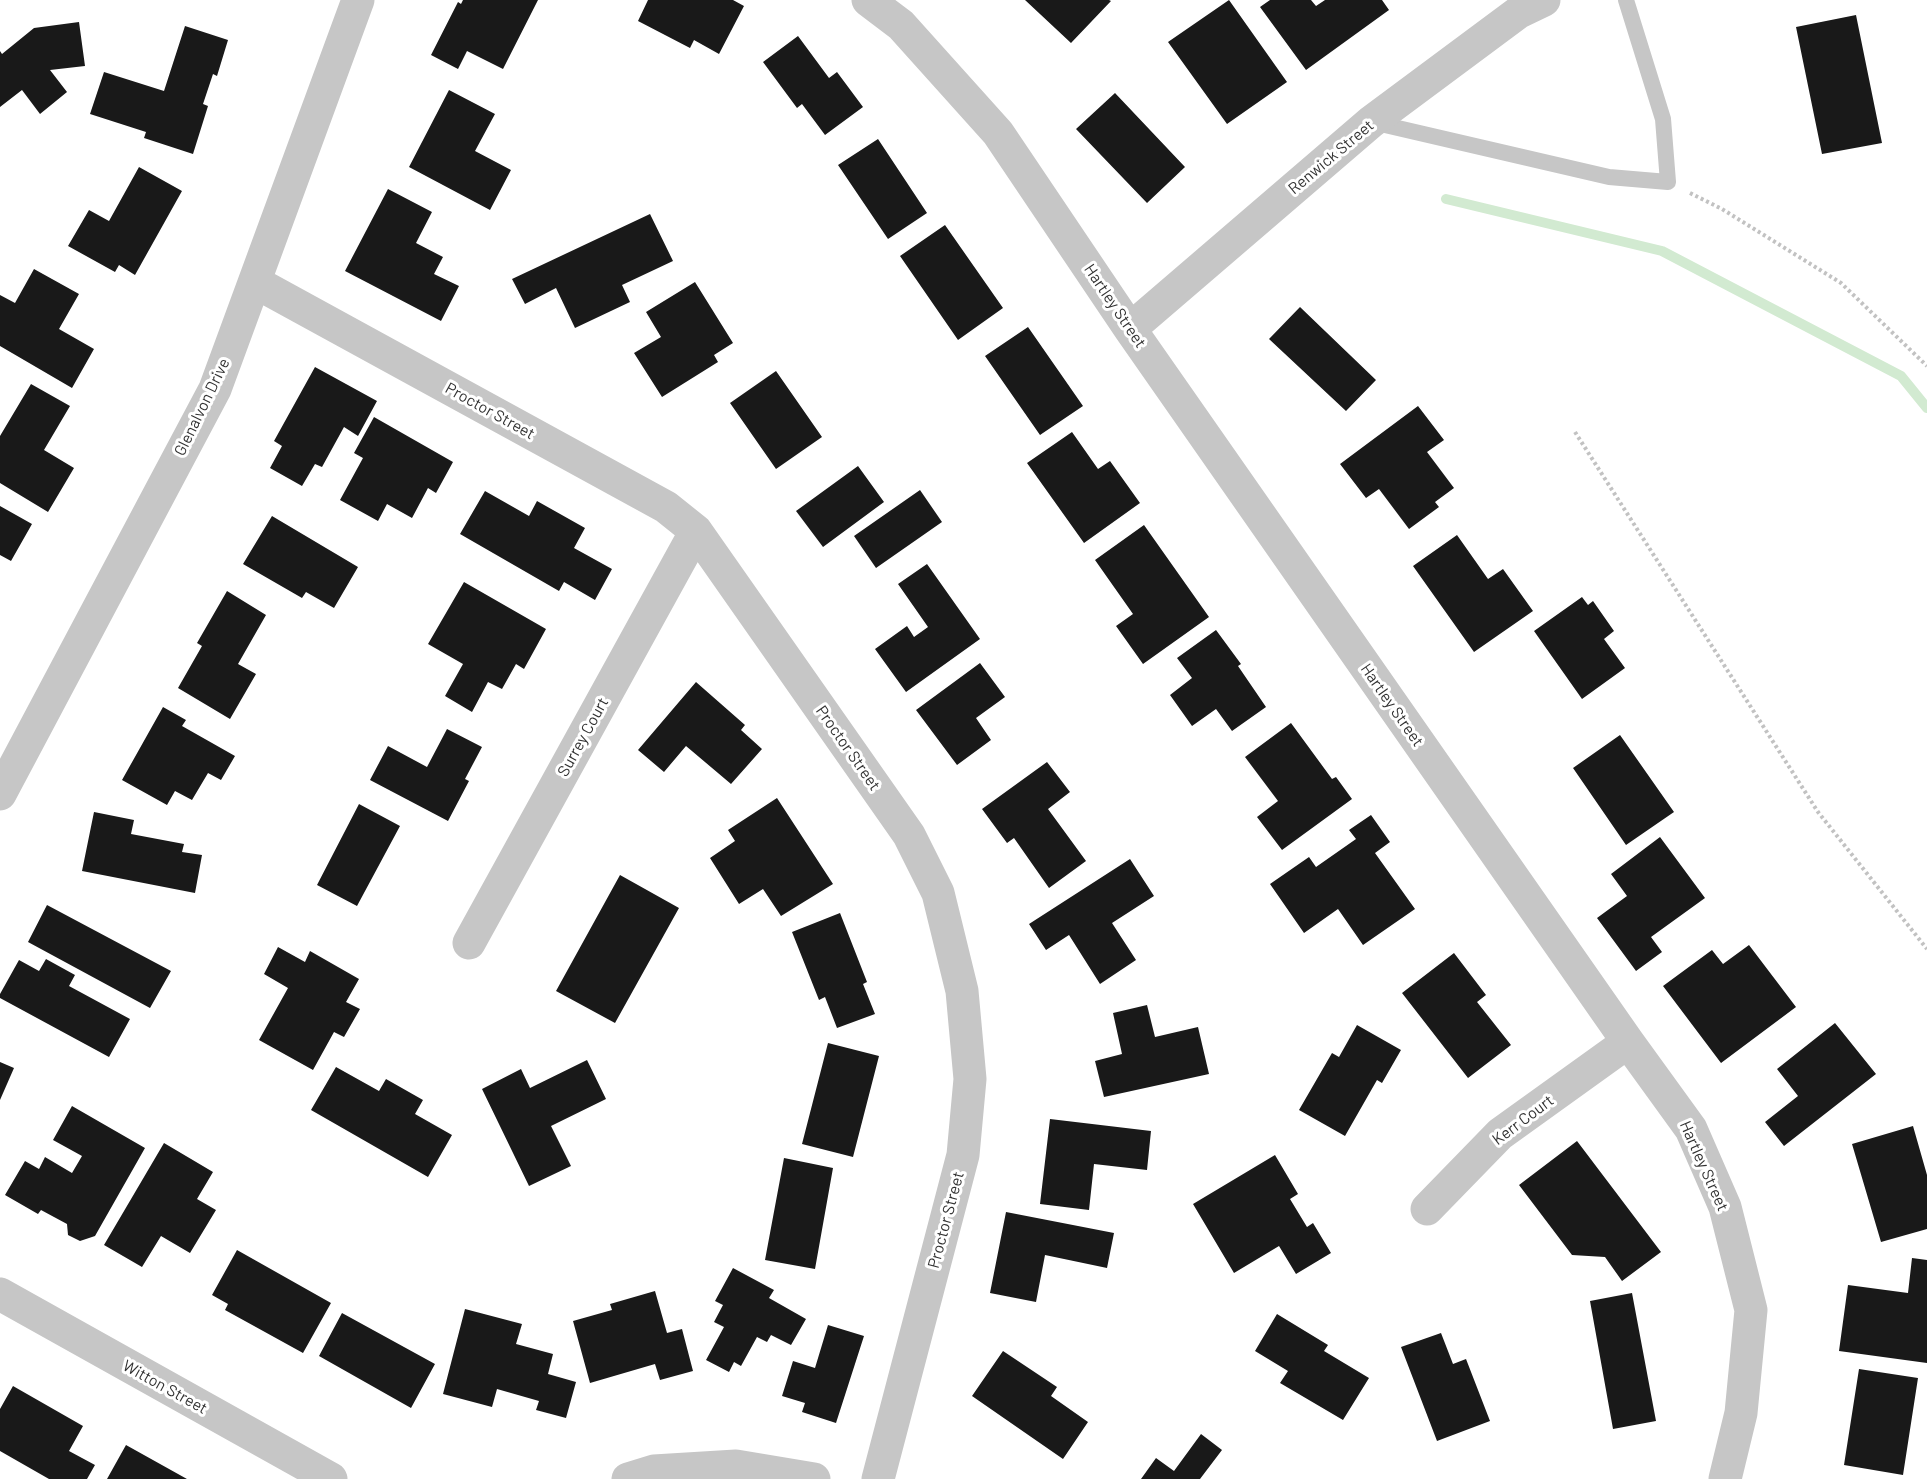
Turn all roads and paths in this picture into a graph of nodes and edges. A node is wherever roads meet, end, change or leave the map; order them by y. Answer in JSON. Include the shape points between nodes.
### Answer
{"nodes":[{"id":1,"x":358,"y":0,"type":"edge"},
{"id":2,"x":868,"y":0,"type":"edge"},
{"id":3,"x":1544,"y":0,"type":"edge"},
{"id":4,"x":1626,"y":0,"type":"edge"},
{"id":5,"x":1371,"y":122,"type":"junction"},
{"id":6,"x":1668,"y":182,"type":"junction"},
{"id":7,"x":255,"y":282,"type":"junction"},
{"id":8,"x":1130,"y":330,"type":"junction"},
{"id":9,"x":1927,"y":366,"type":"edge"},
{"id":10,"x":1575,"y":432,"type":"dead end"},
{"id":11,"x":696,"y":531,"type":"junction"},
{"id":12,"x":0,"y":794,"type":"edge"},
{"id":13,"x":469,"y":943,"type":"dead end"},
{"id":14,"x":1927,"y":949,"type":"edge"},
{"id":15,"x":1628,"y":1042,"type":"junction"},
{"id":16,"x":1427,"y":1209,"type":"dead end"},
{"id":17,"x":0,"y":1294,"type":"edge"},
{"id":18,"x":331,"y":1479,"type":"edge"},
{"id":19,"x":628,"y":1479,"type":"edge"},
{"id":20,"x":814,"y":1479,"type":"edge"},
{"id":21,"x":878,"y":1479,"type":"edge"},
{"id":22,"x":1725,"y":1479,"type":"edge"}],
"edges":[{"from":1,"to":7,"type":"street","name":"Glenalvon Drive"},
{"from":2,"to":8,"type":"street","name":"Hartley Street","via":[[901,25],[998,133]]},
{"from":3,"to":5,"type":"street","name":"Renwick Street","via":[[1519,12]]},
{"from":4,"to":6,"type":"lane","via":[[1664,119]]},
{"from":5,"to":6,"type":"lane","via":[[1609,177]]},
{"from":5,"to":8,"type":"street","name":"Renwick Street"},
{"from":6,"to":9,"type":"path","via":[[1722,209],[1841,283]]},
{"from":7,"to":11,"type":"street","name":"Proctor Street","via":[[666,507]]},
{"from":7,"to":12,"type":"street","name":"Glenalvon Drive","via":[[215,389]]},
{"from":8,"to":15,"type":"street","name":"Hartley Street"},
{"from":10,"to":14,"type":"path","via":[[1818,812]]},
{"from":11,"to":13,"type":"street","name":"Surrey Court"},
{"from":11,"to":21,"type":"street","name":"Proctor Street","via":[[909,835],[938,893],[962,991],[970,1079],[963,1155]]},
{"from":15,"to":16,"type":"street","name":"Kerr Court","via":[[1500,1134]]},
{"from":15,"to":22,"type":"street","name":"Hartley Street","via":[[1691,1129],[1725,1207],[1750,1310],[1741,1413]]},
{"from":17,"to":18,"type":"street","name":"Witton Street"},
{"from":19,"to":20,"type":"street","via":[[654,1471],[736,1466]]}]}
